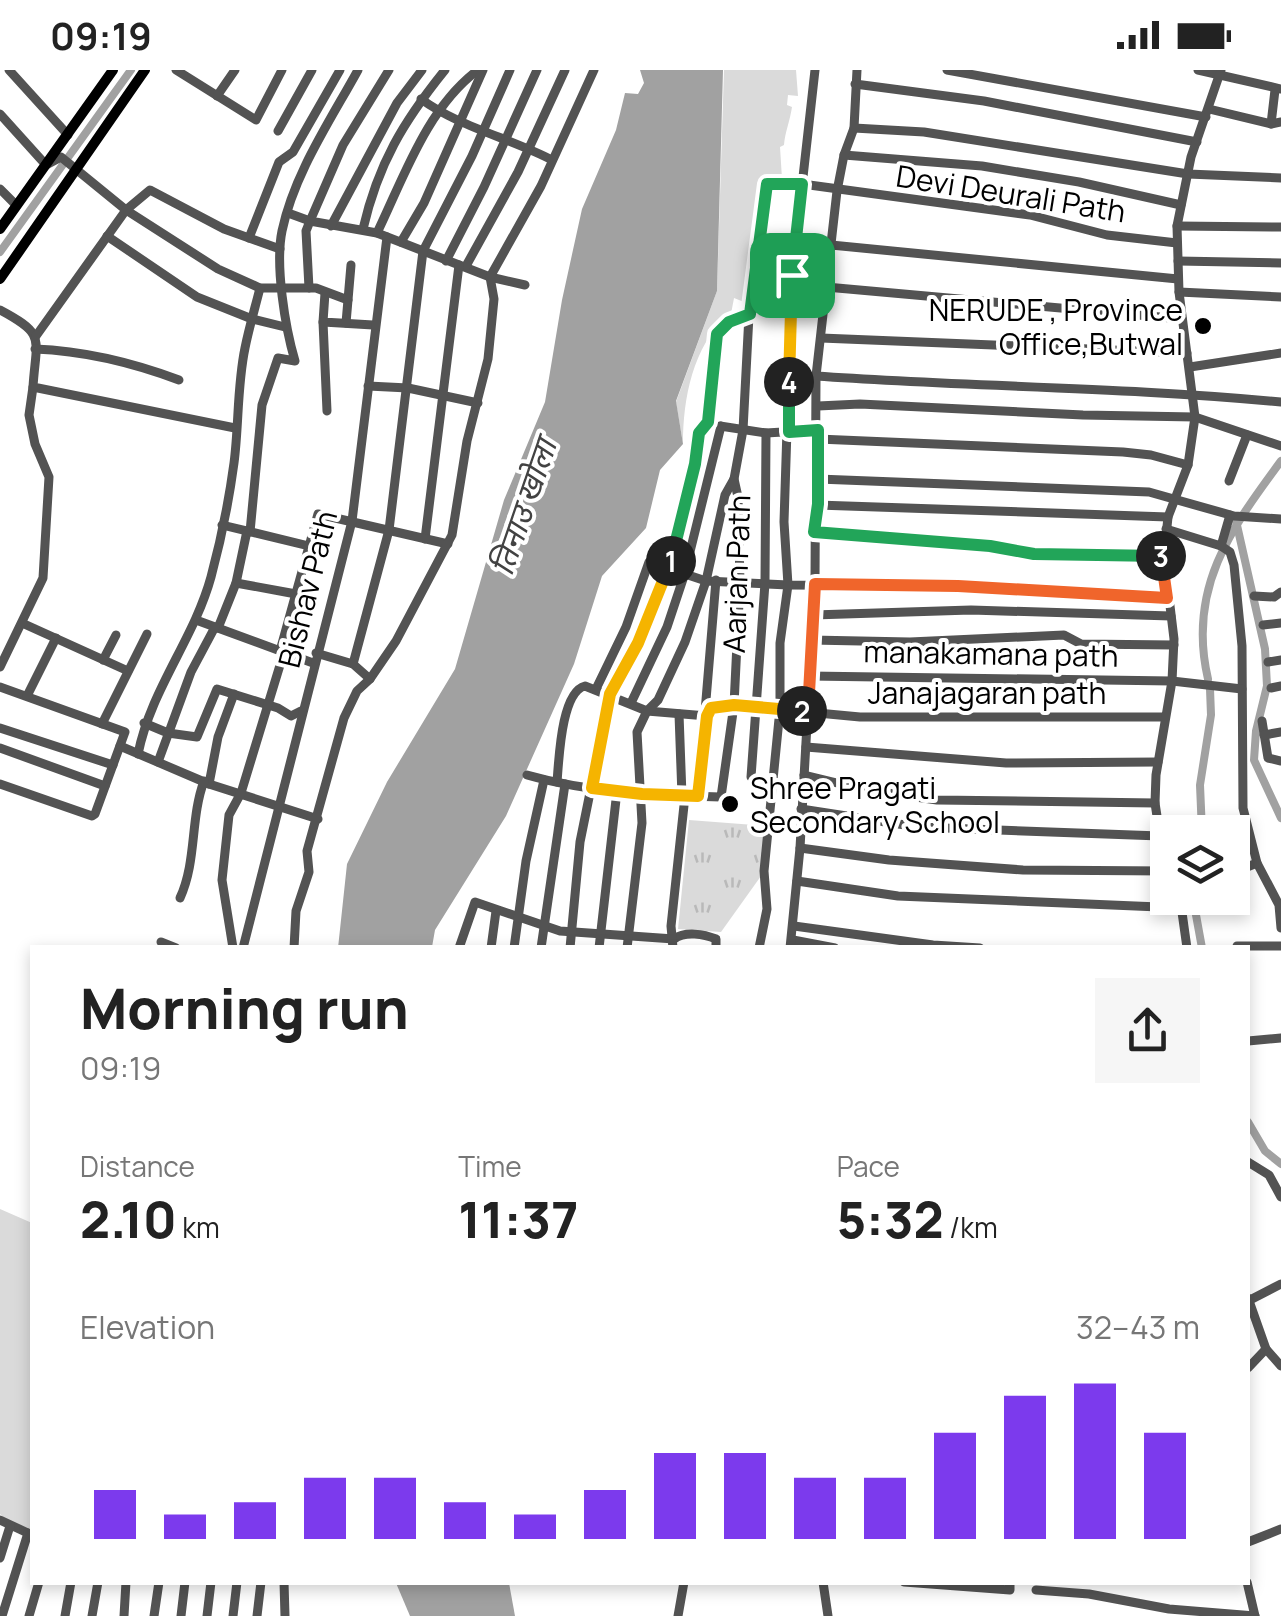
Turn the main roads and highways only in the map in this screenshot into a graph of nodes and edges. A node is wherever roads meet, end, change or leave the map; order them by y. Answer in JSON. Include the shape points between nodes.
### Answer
{"nodes":[{"id":1,"x":112,"y":70,"type":"edge"},
{"id":2,"x":145,"y":70,"type":"edge"},
{"id":3,"x":0,"y":229,"type":"edge"},
{"id":4,"x":0,"y":278,"type":"edge"}],
"edges":[{"from":1,"to":3,"type":"main road"},
{"from":2,"to":4,"type":"main road","via":[[69,164]]}]}
